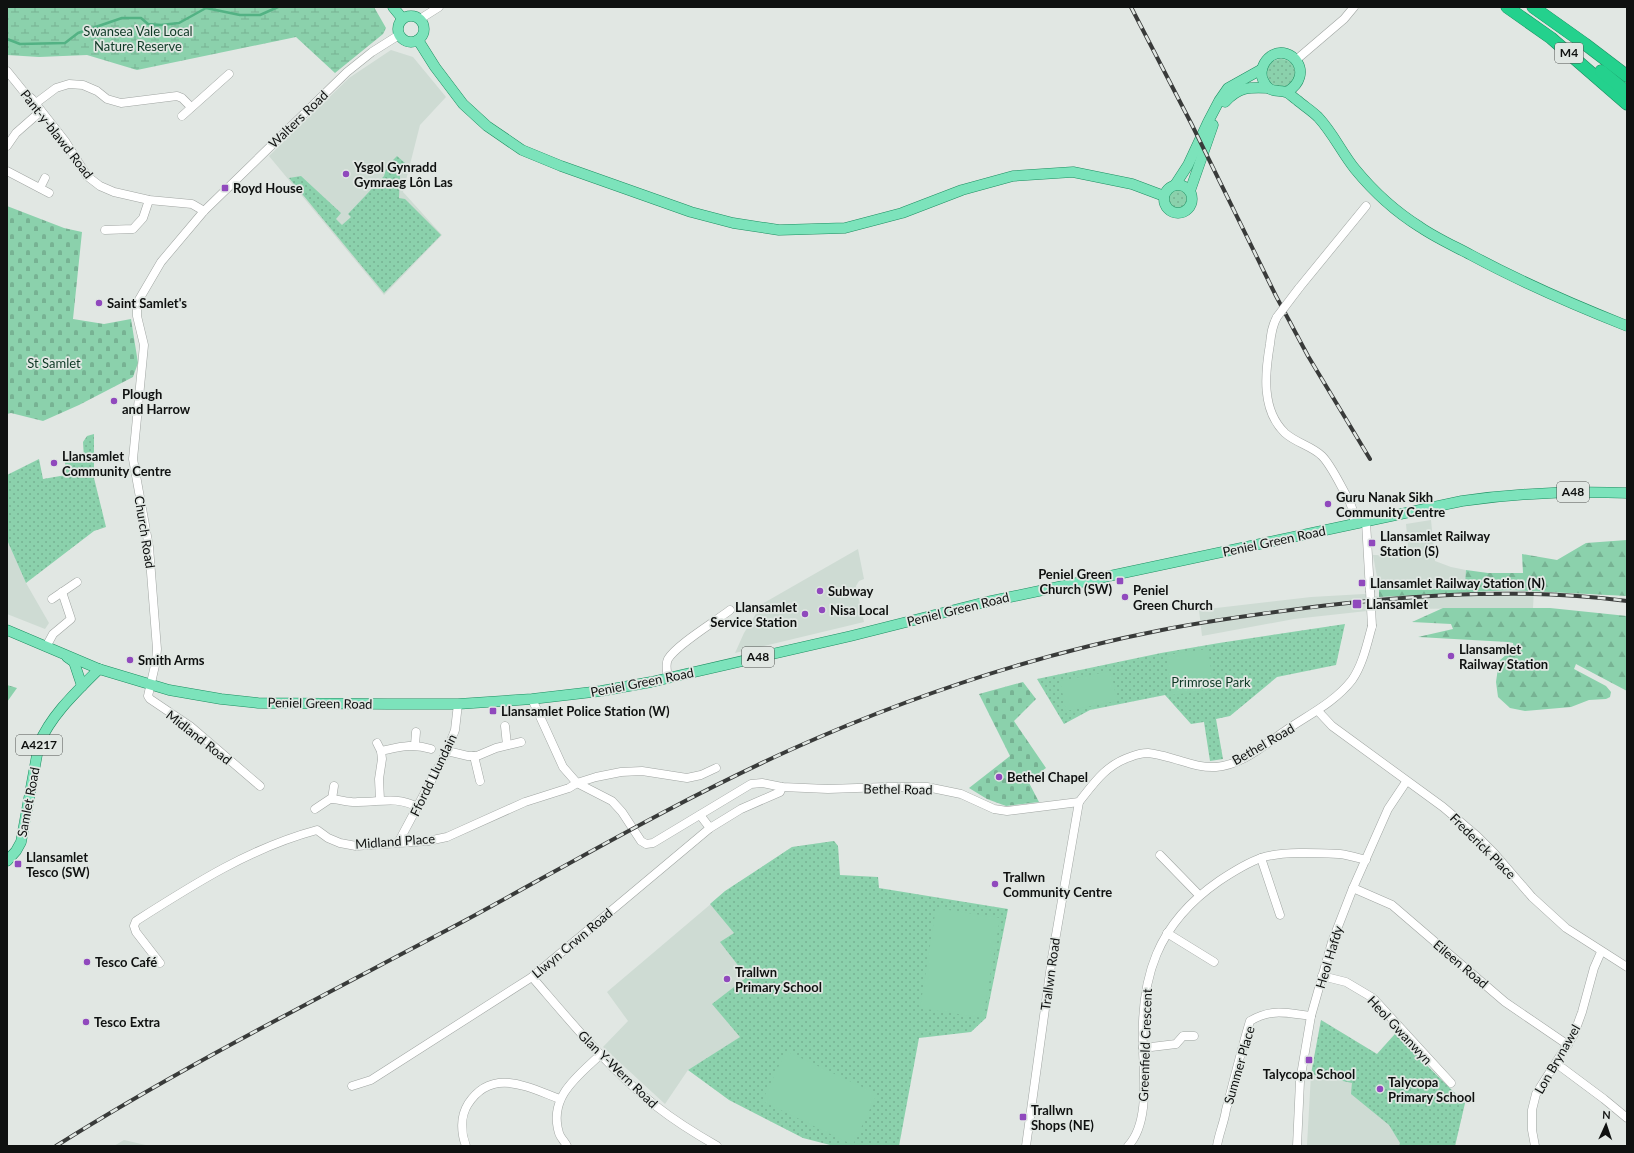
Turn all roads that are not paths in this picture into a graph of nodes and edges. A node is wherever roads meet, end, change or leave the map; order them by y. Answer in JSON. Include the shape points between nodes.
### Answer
{"nodes":[{"id":1,"x":393,"y":7,"type":"edge"},
{"id":2,"x":439,"y":7,"type":"edge"},
{"id":3,"x":1354,"y":7,"type":"edge"},
{"id":4,"x":1507,"y":7,"type":"edge"},
{"id":5,"x":1511,"y":7,"type":"edge"},
{"id":6,"x":1533,"y":7,"type":"edge"},
{"id":7,"x":402,"y":18,"type":"junction"},
{"id":8,"x":420,"y":19,"type":"junction"},
{"id":9,"x":399,"y":35,"type":"junction"},
{"id":10,"x":418,"y":40,"type":"junction"},
{"id":11,"x":1296,"y":60,"type":"junction"},
{"id":12,"x":1262,"y":69,"type":"junction"},
{"id":13,"x":7,"y":71,"type":"edge"},
{"id":14,"x":230,"y":74,"type":"dead end"},
{"id":15,"x":1627,"y":76,"type":"edge"},
{"id":16,"x":1268,"y":88,"type":"junction"},
{"id":17,"x":1287,"y":92,"type":"junction"},
{"id":18,"x":1627,"y":92,"type":"edge"},
{"id":19,"x":36,"y":103,"type":"junction"},
{"id":20,"x":1627,"y":104,"type":"edge"},
{"id":21,"x":191,"y":107,"type":"junction"},
{"id":22,"x":42,"y":111,"type":"junction"},
{"id":23,"x":182,"y":116,"type":"dead end"},
{"id":24,"x":7,"y":146,"type":"edge"},
{"id":25,"x":7,"y":171,"type":"edge"},
{"id":26,"x":45,"y":178,"type":"dead end"},
{"id":27,"x":1175,"y":185,"type":"junction"},
{"id":28,"x":40,"y":188,"type":"junction"},
{"id":29,"x":1190,"y":191,"type":"junction"},
{"id":30,"x":49,"y":193,"type":"dead end"},
{"id":31,"x":1164,"y":196,"type":"junction"},
{"id":32,"x":150,"y":200,"type":"junction"},
{"id":33,"x":1366,"y":206,"type":"dead end"},
{"id":34,"x":204,"y":211,"type":"junction"},
{"id":35,"x":105,"y":230,"type":"dead end"},
{"id":36,"x":1627,"y":326,"type":"edge"},
{"id":37,"x":1627,"y":494,"type":"edge"},
{"id":38,"x":1366,"y":522,"type":"junction"},
{"id":39,"x":1355,"y":524,"type":"junction"},
{"id":40,"x":77,"y":582,"type":"dead end"},
{"id":41,"x":62,"y":592,"type":"junction"},
{"id":42,"x":52,"y":599,"type":"dead end"},
{"id":43,"x":730,"y":610,"type":"dead end"},
{"id":44,"x":7,"y":630,"type":"edge"},
{"id":45,"x":46,"y":647,"type":"junction"},
{"id":46,"x":61,"y":653,"type":"junction"},
{"id":47,"x":98,"y":669,"type":"junction"},
{"id":48,"x":668,"y":678,"type":"junction"},
{"id":49,"x":151,"y":684,"type":"junction"},
{"id":50,"x":82,"y":686,"type":"junction"},
{"id":51,"x":532,"y":699,"type":"junction"},
{"id":52,"x":458,"y":704,"type":"junction"},
{"id":53,"x":1318,"y":711,"type":"junction"},
{"id":54,"x":505,"y":726,"type":"dead end"},
{"id":55,"x":416,"y":732,"type":"dead end"},
{"id":56,"x":521,"y":742,"type":"dead end"},
{"id":57,"x":377,"y":743,"type":"dead end"},
{"id":58,"x":415,"y":745,"type":"junction"},
{"id":59,"x":507,"y":745,"type":"junction"},
{"id":60,"x":431,"y":749,"type":"dead end"},
{"id":61,"x":381,"y":751,"type":"junction"},
{"id":62,"x":447,"y":751,"type":"junction"},
{"id":63,"x":474,"y":756,"type":"junction"},
{"id":64,"x":716,"y":768,"type":"dead end"},
{"id":65,"x":480,"y":781,"type":"dead end"},
{"id":66,"x":1406,"y":782,"type":"junction"},
{"id":67,"x":577,"y":783,"type":"junction"},
{"id":68,"x":260,"y":786,"type":"dead end"},
{"id":69,"x":334,"y":786,"type":"dead end"},
{"id":70,"x":782,"y":787,"type":"junction"},
{"id":71,"x":332,"y":799,"type":"junction"},
{"id":72,"x":380,"y":800,"type":"junction"},
{"id":73,"x":1079,"y":802,"type":"junction"},
{"id":74,"x":418,"y":807,"type":"junction"},
{"id":75,"x":315,"y":809,"type":"dead end"},
{"id":76,"x":700,"y":815,"type":"junction"},
{"id":77,"x":710,"y":828,"type":"junction"},
{"id":78,"x":398,"y":843,"type":"junction"},
{"id":79,"x":1160,"y":855,"type":"dead end"},
{"id":80,"x":1261,"y":858,"type":"junction"},
{"id":81,"x":1366,"y":860,"type":"junction"},
{"id":82,"x":7,"y":861,"type":"edge"},
{"id":83,"x":1353,"y":888,"type":"junction"},
{"id":84,"x":1199,"y":894,"type":"junction"},
{"id":85,"x":1280,"y":915,"type":"dead end"},
{"id":86,"x":1167,"y":934,"type":"junction"},
{"id":87,"x":1602,"y":952,"type":"junction"},
{"id":88,"x":1214,"y":962,"type":"dead end"},
{"id":89,"x":160,"y":963,"type":"dead end"},
{"id":90,"x":1627,"y":967,"type":"edge"},
{"id":91,"x":1322,"y":976,"type":"junction"},
{"id":92,"x":532,"y":977,"type":"junction"},
{"id":93,"x":1311,"y":1016,"type":"junction"},
{"id":94,"x":1194,"y":1036,"type":"dead end"},
{"id":95,"x":1568,"y":1045,"type":"junction"},
{"id":96,"x":1143,"y":1048,"type":"junction"},
{"id":97,"x":600,"y":1055,"type":"junction"},
{"id":98,"x":1557,"y":1064,"type":"junction"},
{"id":99,"x":1451,"y":1083,"type":"dead end"},
{"id":100,"x":352,"y":1086,"type":"dead end"},
{"id":101,"x":560,"y":1099,"type":"junction"},
{"id":102,"x":1627,"y":1118,"type":"edge"},
{"id":103,"x":466,"y":1146,"type":"edge"},
{"id":104,"x":567,"y":1146,"type":"edge"},
{"id":105,"x":717,"y":1146,"type":"edge"},
{"id":106,"x":1026,"y":1146,"type":"edge"},
{"id":107,"x":1128,"y":1146,"type":"edge"},
{"id":108,"x":1217,"y":1146,"type":"edge"},
{"id":109,"x":1297,"y":1146,"type":"edge"},
{"id":110,"x":1535,"y":1146,"type":"edge"}],
"edges":[{"from":1,"to":7,"type":"main road"},
{"from":2,"to":8,"type":"street"},
{"from":3,"to":11,"type":"street","via":[[1344,19]]},
{"from":4,"to":20,"type":"highway","number":"M4","via":[[1550,38]]},
{"from":5,"to":18,"type":"highway","number":"M4","via":[[1553,35]]},
{"from":6,"to":15,"type":"highway","number":"M4"},
{"from":7,"to":8,"type":"main road","via":[[411,15]]},
{"from":7,"to":9,"type":"main road","via":[[398,26]]},
{"from":8,"to":10,"type":"main road","via":[[424,32]]},
{"from":9,"to":10,"type":"main road","via":[[408,42]]},
{"from":9,"to":34,"type":"street","name":"Walters Road","via":[[347,72]]},
{"from":10,"to":31,"type":"main road","via":[[463,104],[487,126],[522,150],[691,212],[733,224],[779,230],[845,228],[902,214],[962,190],[1021,175],[1073,172],[1132,184]]},
{"from":11,"to":12,"type":"main road","via":[[1281,53],[1272,55]]},
{"from":11,"to":17,"type":"main road","via":[[1300,78],[1295,87]]},
{"from":12,"to":16,"type":"main road","via":[[1262,79]]},
{"from":12,"to":27,"type":"main road","via":[[1228,88]]},
{"from":13,"to":19,"type":"street","name":"Pant-y-blawd Road"},
{"from":14,"to":21,"type":"street"},
{"from":16,"to":17,"type":"main road","via":[[1277,92]]},
{"from":16,"to":29,"type":"main road","via":[[1250,87],[1234,93],[1225,103],[1213,124]]},
{"from":17,"to":36,"type":"main road","via":[[1318,117],[1355,169],[1393,208],[1420,228],[1533,286],[1584,310]]},
{"from":19,"to":21,"type":"street","via":[[56,88],[69,84],[83,85],[107,99],[121,103],[177,96]]},
{"from":19,"to":22,"type":"street","name":"Pant-y-blawd Road"},
{"from":21,"to":23,"type":"street"},
{"from":22,"to":24,"type":"street","via":[[16,133]]},
{"from":22,"to":32,"type":"street","name":"Pant-y-blawd Road","via":[[87,176],[114,192]]},
{"from":25,"to":28,"type":"street"},
{"from":26,"to":28,"type":"street"},
{"from":27,"to":29,"type":"main road","via":[[1183,185]]},
{"from":27,"to":31,"type":"main road","via":[[1169,188]]},
{"from":28,"to":30,"type":"street"},
{"from":29,"to":31,"type":"main road","via":[[1191,205],[1180,213],[1167,209]]},
{"from":32,"to":34,"type":"street","name":"Pant-y-blawd Road","via":[[192,204]]},
{"from":32,"to":35,"type":"street","via":[[143,218],[133,229]]},
{"from":33,"to":39,"type":"street","bridge":true,"via":[[1277,317],[1271,333],[1266,373],[1268,398],[1274,418],[1286,434],[1323,457],[1349,500]]},
{"from":34,"to":49,"type":"street","name":"Church Road","via":[[161,262],[137,303],[137,316],[144,345],[133,459],[149,547],[157,649]]},
{"from":37,"to":38,"type":"main road","name":"Peniel Green Road","number":"A48","via":[[1568,492],[1489,497]]},
{"from":38,"to":39,"type":"main road","name":"Peniel Green Road","number":"A48"},
{"from":38,"to":53,"type":"street","name":"Bethel Road","bridge":true,"via":[[1372,626],[1364,656],[1352,679]]},
{"from":39,"to":48,"type":"main road","name":"Peniel Green Road","number":"A48","via":[[982,603]]},
{"from":40,"to":41,"type":"street"},
{"from":41,"to":42,"type":"street"},
{"from":41,"to":45,"type":"street","via":[[71,620],[53,634]]},
{"from":43,"to":48,"type":"street","via":[[686,642],[669,658],[666,668]]},
{"from":44,"to":45,"type":"main road","number":"A48"},
{"from":45,"to":46,"type":"main road","number":"A48"},
{"from":46,"to":47,"type":"main road","number":"A48"},
{"from":46,"to":50,"type":"main road","via":[[74,662]]},
{"from":47,"to":49,"type":"main road","name":"Peniel Green Road","number":"A48"},
{"from":47,"to":50,"type":"main road","name":"Samlet Road","number":"A4217"},
{"from":48,"to":51,"type":"main road","name":"Peniel Green Road","number":"A48","via":[[600,691]]},
{"from":49,"to":52,"type":"main road","name":"Peniel Green Road","number":"A48","via":[[192,695],[258,703]]},
{"from":49,"to":68,"type":"street","name":"Midland Road","via":[[148,696],[150,699],[190,726]]},
{"from":50,"to":82,"type":"main road","name":"Samlet Road","number":"A4217","via":[[49,726],[39,744],[21,842]]},
{"from":51,"to":52,"type":"main road","name":"Peniel Green Road","number":"A48"},
{"from":51,"to":67,"type":"street","via":[[563,767]]},
{"from":52,"to":62,"type":"street","name":"Ffordd Llundain","via":[[455,730]]},
{"from":53,"to":66,"type":"street","name":"Frederick Place","via":[[1332,726]]},
{"from":53,"to":73,"type":"street","name":"Bethel Road","via":[[1254,752],[1226,765],[1193,766],[1146,753],[1126,758],[1105,770]]},
{"from":54,"to":59,"type":"street"},
{"from":55,"to":58,"type":"street"},
{"from":56,"to":59,"type":"street"},
{"from":57,"to":61,"type":"street"},
{"from":58,"to":60,"type":"street"},
{"from":58,"to":61,"type":"street"},
{"from":59,"to":63,"type":"street"},
{"from":61,"to":72,"type":"street"},
{"from":62,"to":63,"type":"street"},
{"from":62,"to":74,"type":"street","name":"Ffordd Llundain"},
{"from":63,"to":65,"type":"street"},
{"from":64,"to":67,"type":"street","name":"Midland Place","via":[[687,778],[642,771],[596,776]]},
{"from":66,"to":81,"type":"street","name":"Heol Hafdy","via":[[1388,808]]},
{"from":66,"to":87,"type":"street","name":"Frederick Place","via":[[1443,807],[1477,836],[1548,914]]},
{"from":67,"to":76,"type":"street","name":"Bethel Road","via":[[612,801],[641,841],[646,844],[653,843]]},
{"from":67,"to":78,"type":"street","name":"Midland Place","via":[[500,812],[447,837],[428,842]]},
{"from":69,"to":71,"type":"street"},
{"from":70,"to":73,"type":"street","name":"Bethel Road","via":[[927,787],[961,794],[994,809],[1007,811]]},
{"from":70,"to":76,"type":"street","name":"Bethel Road","via":[[762,783],[751,784]]},
{"from":70,"to":77,"type":"street","name":"Llwyn Crwn Road","via":[[780,792],[741,809]]},
{"from":71,"to":72,"type":"street","via":[[358,802]]},
{"from":71,"to":75,"type":"street"},
{"from":72,"to":74,"type":"street","via":[[402,801]]},
{"from":73,"to":106,"type":"street","name":"Trallwn Road","via":[[1052,958]]},
{"from":74,"to":78,"type":"street","name":"Ffordd Llundain"},
{"from":76,"to":77,"type":"street"},
{"from":77,"to":92,"type":"street","name":"Llwyn Crwn Road"},
{"from":78,"to":89,"type":"street","name":"Midland Place","via":[[356,846],[340,843],[317,830],[256,851],[197,882],[136,921],[136,932]]},
{"from":79,"to":84,"type":"street"},
{"from":80,"to":81,"type":"street","name":"Greenfield Crescent","via":[[1275,855],[1341,854]]},
{"from":80,"to":84,"type":"street","name":"Greenfield Crescent"},
{"from":80,"to":85,"type":"street"},
{"from":81,"to":83,"type":"street","name":"Heol Hafdy"},
{"from":83,"to":91,"type":"street","name":"Heol Hafdy"},
{"from":83,"to":95,"type":"street","name":"Eileen Road","via":[[1392,905],[1505,1002]]},
{"from":84,"to":86,"type":"street","name":"Greenfield Crescent","via":[[1182,912]]},
{"from":86,"to":88,"type":"street"},
{"from":86,"to":96,"type":"street","name":"Greenfield Crescent","via":[[1153,960],[1147,984]]},
{"from":87,"to":90,"type":"street","name":"Frederick Place"},
{"from":87,"to":95,"type":"street","name":"Lon Brynawel","via":[[1594,968],[1580,1020]]},
{"from":91,"to":93,"type":"street","name":"Heol Hafdy"},
{"from":91,"to":99,"type":"street","name":"Heol Gwanwyn","via":[[1346,982],[1373,998]]},
{"from":92,"to":97,"type":"street","name":"Glan Y-Wern Road"},
{"from":92,"to":100,"type":"street","name":"Llwyn Crwn Road","via":[[371,1080]]},
{"from":93,"to":108,"type":"street","name":"Summer Place","via":[[1277,1012],[1262,1014],[1250,1021],[1218,1134]]},
{"from":93,"to":109,"type":"street","name":"Heol Hafdy","via":[[1300,1081]]},
{"from":94,"to":96,"type":"street","via":[[1183,1036],[1176,1044]]},
{"from":95,"to":98,"type":"street","name":"Lon Brynawel"},
{"from":96,"to":107,"type":"street","name":"Greenfield Crescent","via":[[1145,1087],[1141,1119]]},
{"from":97,"to":101,"type":"street","via":[[572,1082]]},
{"from":97,"to":105,"type":"street","name":"Glan Y-Wern Road","via":[[656,1107]]},
{"from":98,"to":102,"type":"street"},
{"from":98,"to":110,"type":"street","name":"Lon Brynawel","via":[[1536,1094],[1532,1110]]},
{"from":101,"to":103,"type":"street","via":[[518,1084],[504,1082],[484,1087],[474,1096],[463,1116],[462,1136]]},
{"from":101,"to":104,"type":"street","via":[[557,1112],[559,1133]]}]}
